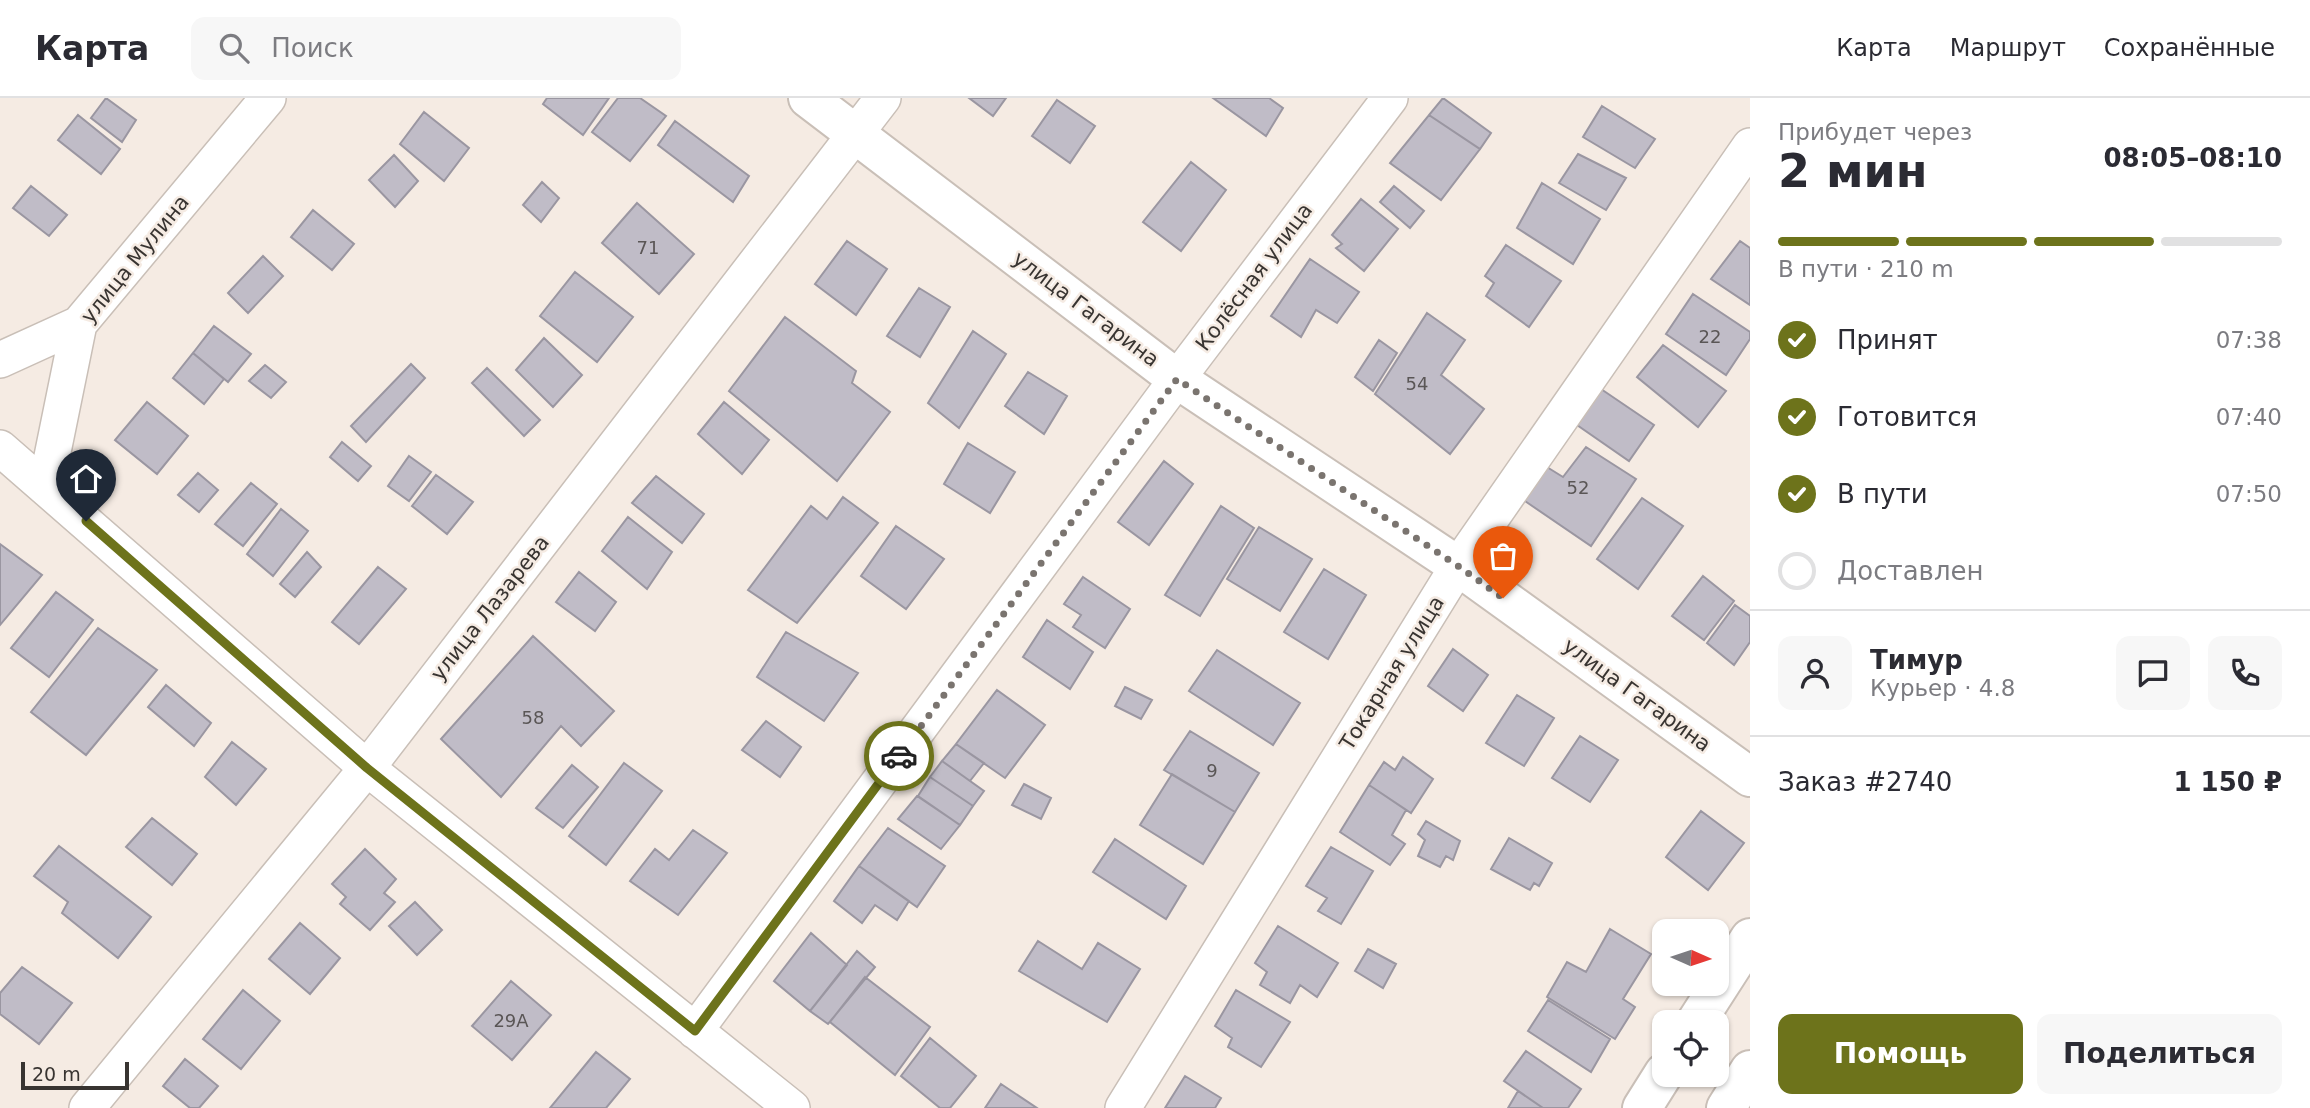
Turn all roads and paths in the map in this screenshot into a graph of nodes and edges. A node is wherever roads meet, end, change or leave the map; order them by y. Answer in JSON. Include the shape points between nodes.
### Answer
{"nodes":[{"id":1,"x":268,"y":98,"type":"edge"},
{"id":2,"x":808,"y":98,"type":"edge"},
{"id":3,"x":883,"y":98,"type":"edge"},
{"id":4,"x":1390,"y":98,"type":"edge"},
{"id":5,"x":856,"y":133,"type":"junction"},
{"id":6,"x":1750,"y":146,"type":"edge"},
{"id":7,"x":79,"y":324,"type":"junction"},
{"id":8,"x":0,"y":360,"type":"edge"},
{"id":9,"x":1177,"y":379,"type":"junction"},
{"id":10,"x":0,"y":448,"type":"edge"},
{"id":11,"x":46,"y":486,"type":"junction"},
{"id":12,"x":1458,"y":566,"type":"junction"},
{"id":13,"x":367,"y":768,"type":"junction"},
{"id":14,"x":1750,"y":776,"type":"edge"},
{"id":15,"x":1750,"y":938,"type":"edge"},
{"id":16,"x":1704,"y":1010,"type":"edge"},
{"id":17,"x":695,"y":1031,"type":"junction"},
{"id":18,"x":1750,"y":1070,"type":"edge"},
{"id":19,"x":1655,"y":1087,"type":"edge"},
{"id":20,"x":87,"y":1108,"type":"edge"},
{"id":21,"x":792,"y":1108,"type":"edge"},
{"id":22,"x":1123,"y":1108,"type":"edge"},
{"id":23,"x":1642,"y":1108,"type":"edge"},
{"id":24,"x":1726,"y":1108,"type":"edge"}],
"edges":[{"from":1,"to":7,"type":"street","name":"улица Мулина"},
{"from":2,"to":5,"type":"street","name":"улица Гагарина"},
{"from":3,"to":5,"type":"street","name":"улица Лазарева"},
{"from":4,"to":9,"type":"street","name":"Колёсная улица"},
{"from":5,"to":9,"type":"street","name":"улица Гагарина"},
{"from":5,"to":13,"type":"street","name":"улица Лазарева"},
{"from":6,"to":12,"type":"street","name":"Токарная улица"},
{"from":7,"to":8,"type":"street"},
{"from":7,"to":11,"type":"street","name":"улица Мулина"},
{"from":9,"to":12,"type":"street","name":"улица Гагарина"},
{"from":9,"to":17,"type":"street","name":"Колёсная улица"},
{"from":10,"to":11,"type":"street"},
{"from":11,"to":13,"type":"street"},
{"from":12,"to":14,"type":"street","name":"улица Гагарина"},
{"from":12,"to":22,"type":"street","name":"Токарная улица"},
{"from":13,"to":17,"type":"street"},
{"from":13,"to":20,"type":"street","name":"улица Лазарева"},
{"from":15,"to":16,"type":"street"},
{"from":17,"to":21,"type":"street"},
{"from":18,"to":24,"type":"street"},
{"from":19,"to":23,"type":"street"}]}
